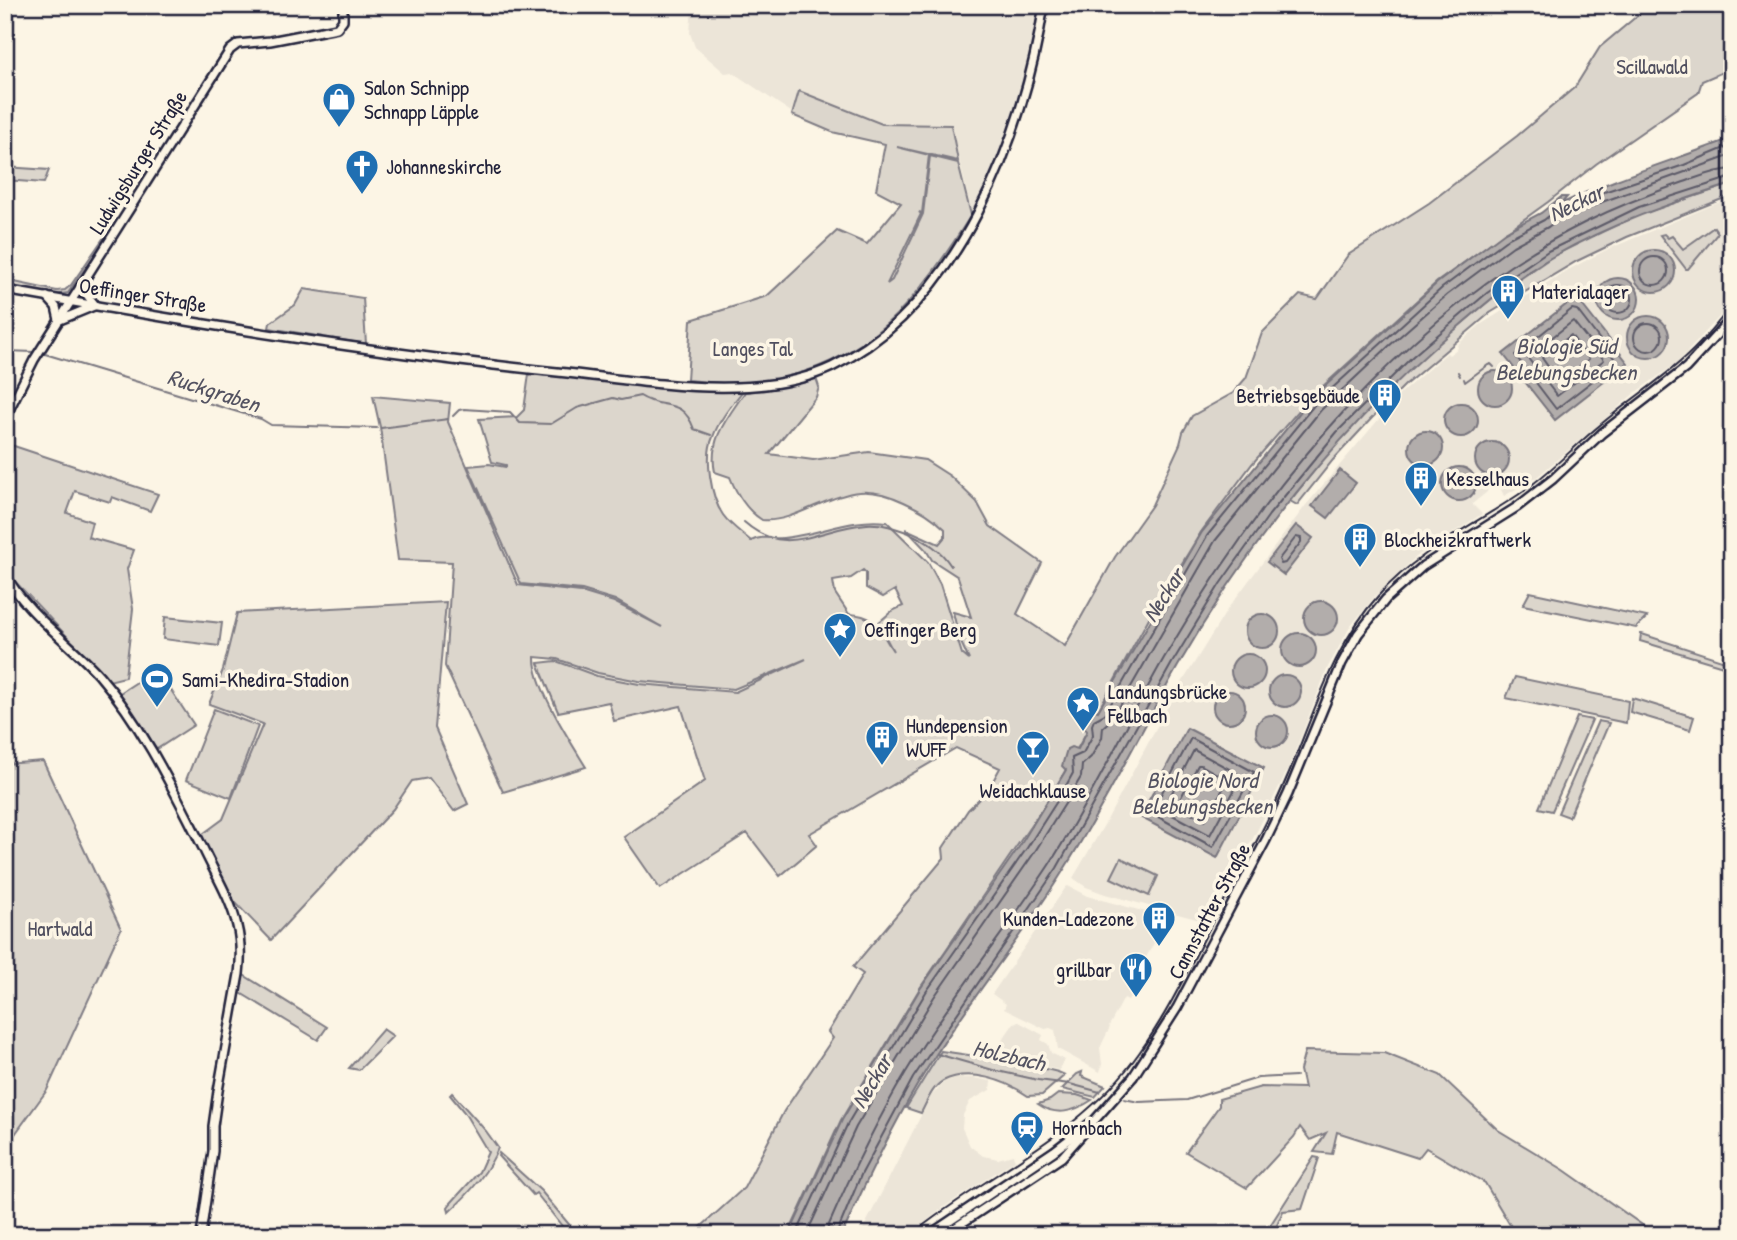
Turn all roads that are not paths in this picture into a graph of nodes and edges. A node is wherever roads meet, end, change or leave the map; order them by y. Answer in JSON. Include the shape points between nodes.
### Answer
{"nodes":[{"id":1,"x":343,"y":5,"type":"edge"},
{"id":2,"x":1044,"y":5,"type":"edge"},
{"id":3,"x":83,"y":282,"type":"junction"},
{"id":4,"x":5,"y":290,"type":"edge"},
{"id":5,"x":47,"y":297,"type":"junction"},
{"id":6,"x":71,"y":301,"type":"junction"},
{"id":7,"x":95,"y":305,"type":"junction"},
{"id":8,"x":1732,"y":318,"type":"edge"},
{"id":9,"x":59,"y":320,"type":"junction"},
{"id":10,"x":5,"y":425,"type":"edge"},
{"id":11,"x":5,"y":574,"type":"edge"},
{"id":12,"x":1093,"y":1122,"type":"junction"},
{"id":13,"x":947,"y":1222,"type":"junction"},
{"id":14,"x":952,"y":1233,"type":"edge"},
{"id":15,"x":201,"y":1235,"type":"edge"},
{"id":16,"x":929,"y":1235,"type":"edge"}],
"edges":[{"from":1,"to":3,"type":"main road","name":"Ludwigsburger Straße","via":[[343,20],[337,28],[238,44],[230,50]]},
{"from":2,"to":7,"type":"main road","name":"Oeffinger Straße","via":[[1028,86],[1012,137],[964,236],[895,323],[864,348],[814,374],[767,385],[729,387],[526,369]]},
{"from":3,"to":6,"type":"main road","name":"Ludwigsburger Straße"},
{"from":3,"to":7,"type":"main road"},
{"from":4,"to":5,"type":"main road","name":"Oeffinger Straße"},
{"from":5,"to":6,"type":"main road","name":"Oeffinger Straße"},
{"from":5,"to":9,"type":"main road"},
{"from":6,"to":7,"type":"main road","name":"Oeffinger Straße"},
{"from":6,"to":9,"type":"main road","name":"Ludwigsburger Straße"},
{"from":7,"to":9,"type":"main road"},
{"from":8,"to":12,"type":"main road","name":"Cannstatter Straße","via":[[1686,368],[1625,414],[1553,479],[1423,566],[1372,616],[1342,663],[1288,794],[1177,1008],[1133,1077]]},
{"from":9,"to":10,"type":"main road","name":"Ludwigsburger Straße","via":[[34,360]]},
{"from":11,"to":15,"type":"main road","via":[[122,707],[170,784],[237,926],[241,958],[221,1069]]},
{"from":12,"to":13,"type":"main road","name":"Cannstatter Straße"},
{"from":12,"to":14,"type":"main road","name":"Cannstatter Straße","via":[[1055,1163]]},
{"from":13,"to":14,"type":"main road","name":"Cannstatter Straße"},
{"from":13,"to":16,"type":"main road"}]}
